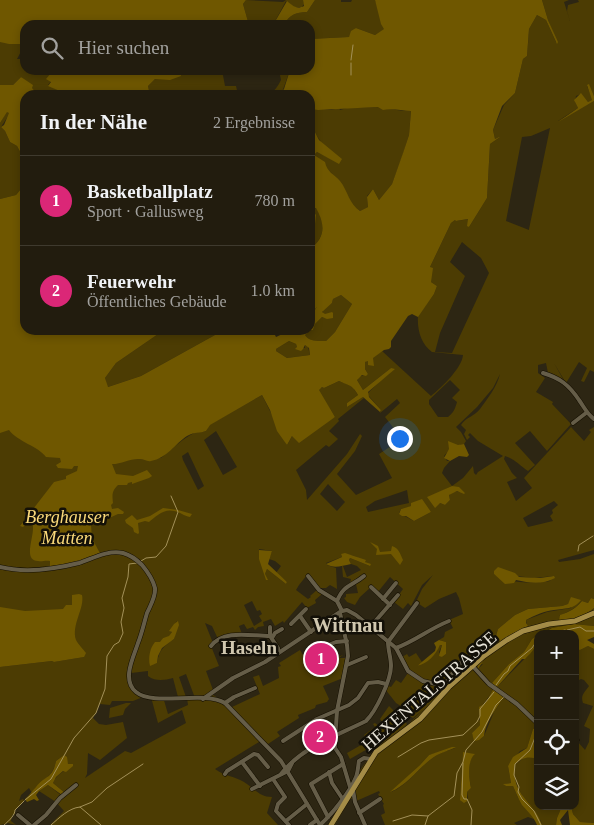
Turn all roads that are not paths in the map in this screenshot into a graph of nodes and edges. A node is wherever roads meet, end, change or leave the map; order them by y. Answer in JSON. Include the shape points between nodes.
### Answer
{"nodes":[{"id":1,"x":545,"y":374,"type":"dead end"},
{"id":2,"x":586,"y":412,"type":"junction"},
{"id":3,"x":594,"y":419,"type":"edge"},
{"id":4,"x":573,"y":423,"type":"dead end"},
{"id":5,"x":0,"y":568,"type":"edge"},
{"id":6,"x":308,"y":576,"type":"dead end"},
{"id":7,"x":364,"y":576,"type":"dead end"},
{"id":8,"x":396,"y":583,"type":"dead end"},
{"id":9,"x":371,"y":587,"type":"dead end"},
{"id":10,"x":398,"y":595,"type":"dead end"},
{"id":11,"x":383,"y":599,"type":"junction"},
{"id":12,"x":336,"y":602,"type":"junction"},
{"id":13,"x":417,"y":603,"type":"dead end"},
{"id":14,"x":390,"y":605,"type":"junction"},
{"id":15,"x":306,"y":609,"type":"dead end"},
{"id":16,"x":341,"y":612,"type":"junction"},
{"id":17,"x":594,"y":613,"type":"edge"},
{"id":18,"x":300,"y":616,"type":"junction"},
{"id":19,"x":449,"y":621,"type":"dead end"},
{"id":20,"x":291,"y":624,"type":"dead end"},
{"id":21,"x":371,"y":626,"type":"junction"},
{"id":22,"x":270,"y":627,"type":"dead end"},
{"id":23,"x":282,"y":629,"type":"dead end"},
{"id":24,"x":311,"y":632,"type":"junction"},
{"id":25,"x":271,"y":637,"type":"junction"},
{"id":26,"x":347,"y":641,"type":"junction"},
{"id":27,"x":388,"y":642,"type":"junction"},
{"id":28,"x":211,"y":646,"type":"dead end"},
{"id":29,"x":395,"y":647,"type":"junction"},
{"id":30,"x":315,"y":650,"type":"dead end"},
{"id":31,"x":388,"y":650,"type":"junction"},
{"id":32,"x":278,"y":653,"type":"junction"},
{"id":33,"x":366,"y":657,"type":"dead end"},
{"id":34,"x":347,"y":665,"type":"junction"},
{"id":35,"x":472,"y":666,"type":"junction"},
{"id":36,"x":386,"y":684,"type":"junction"},
{"id":37,"x":255,"y":688,"type":"dead end"},
{"id":38,"x":211,"y":693,"type":"junction"},
{"id":39,"x":214,"y":698,"type":"junction"},
{"id":40,"x":203,"y":699,"type":"junction"},
{"id":41,"x":225,"y":703,"type":"junction"},
{"id":42,"x":337,"y":711,"type":"junction"},
{"id":43,"x":534,"y":720,"type":"edge"},
{"id":44,"x":335,"y":736,"type":"junction"},
{"id":45,"x":282,"y":741,"type":"dead end"},
{"id":46,"x":371,"y":759,"type":"junction"},
{"id":47,"x":242,"y":762,"type":"junction"},
{"id":48,"x":343,"y":764,"type":"junction"},
{"id":49,"x":268,"y":767,"type":"dead end"},
{"id":50,"x":287,"y":769,"type":"junction"},
{"id":51,"x":329,"y":772,"type":"junction"},
{"id":52,"x":225,"y":774,"type":"dead end"},
{"id":53,"x":273,"y":779,"type":"junction"},
{"id":54,"x":76,"y":785,"type":"dead end"},
{"id":55,"x":260,"y":786,"type":"junction"},
{"id":56,"x":351,"y":788,"type":"junction"},
{"id":57,"x":252,"y":789,"type":"dead end"},
{"id":58,"x":342,"y":798,"type":"junction"},
{"id":59,"x":380,"y":799,"type":"dead end"},
{"id":60,"x":307,"y":804,"type":"junction"},
{"id":61,"x":359,"y":813,"type":"junction"},
{"id":62,"x":18,"y":815,"type":"dead end"},
{"id":63,"x":328,"y":817,"type":"junction"},
{"id":64,"x":316,"y":820,"type":"junction"},
{"id":65,"x":287,"y":823,"type":"edge"},
{"id":66,"x":30,"y":825,"type":"edge"},
{"id":67,"x":34,"y":825,"type":"edge"},
{"id":68,"x":310,"y":825,"type":"edge"},
{"id":69,"x":320,"y":825,"type":"edge"},
{"id":70,"x":331,"y":825,"type":"edge"},
{"id":71,"x":364,"y":825,"type":"edge"}],
"edges":[{"from":1,"to":2,"type":"street","via":[[565,383]]},
{"from":2,"to":3,"type":"street"},
{"from":2,"to":4,"type":"street"},
{"from":5,"to":40,"type":"street","via":[[57,567],[107,553],[130,556],[146,569],[155,590],[130,662],[132,688],[148,697]]},
{"from":6,"to":12,"type":"street","via":[[319,590]]},
{"from":7,"to":12,"type":"street","via":[[343,589]]},
{"from":8,"to":11,"type":"street"},
{"from":9,"to":11,"type":"street"},
{"from":10,"to":14,"type":"street"},
{"from":11,"to":14,"type":"street"},
{"from":12,"to":16,"type":"street"},
{"from":13,"to":27,"type":"street"},
{"from":14,"to":21,"type":"street"},
{"from":15,"to":18,"type":"street"},
{"from":16,"to":21,"type":"street","via":[[352,612]]},
{"from":16,"to":24,"type":"street"},
{"from":16,"to":26,"type":"street"},
{"from":17,"to":35,"type":"main road","name":"HEXENTALSTRASSE","via":[[575,621],[523,631]]},
{"from":18,"to":20,"type":"street"},
{"from":18,"to":24,"type":"street"},
{"from":19,"to":29,"type":"street"},
{"from":21,"to":27,"type":"street"},
{"from":22,"to":25,"type":"street"},
{"from":23,"to":25,"type":"street"},
{"from":24,"to":32,"type":"street"},
{"from":25,"to":28,"type":"street","via":[[234,635],[218,639]]},
{"from":25,"to":32,"type":"street"},
{"from":26,"to":30,"type":"street"},
{"from":26,"to":34,"type":"street"},
{"from":27,"to":29,"type":"street"},
{"from":27,"to":31,"type":"street"},
{"from":29,"to":31,"type":"street"},
{"from":29,"to":35,"type":"street","via":[[408,671],[428,683],[446,682],[464,660]]},
{"from":31,"to":36,"type":"street","via":[[391,667]]},
{"from":32,"to":38,"type":"street"},
{"from":33,"to":34,"type":"street"},
{"from":34,"to":42,"type":"street"},
{"from":35,"to":43,"type":"street"},
{"from":35,"to":46,"type":"main road","name":"HEXENTALSTRASSE","via":[[420,719],[381,747]]},
{"from":36,"to":42,"type":"street","via":[[368,684],[352,703]]},
{"from":36,"to":44,"type":"street","via":[[372,716]]},
{"from":37,"to":41,"type":"street"},
{"from":38,"to":39,"type":"street"},
{"from":38,"to":40,"type":"street"},
{"from":39,"to":40,"type":"street"},
{"from":39,"to":41,"type":"street"},
{"from":41,"to":50,"type":"street"},
{"from":42,"to":44,"type":"street"},
{"from":42,"to":45,"type":"street"},
{"from":44,"to":48,"type":"street"},
{"from":44,"to":50,"type":"street","via":[[306,750]]},
{"from":46,"to":56,"type":"main road","name":"HEXENTALSTRASSE"},
{"from":46,"to":56,"type":"street","via":[[359,761]]},
{"from":47,"to":49,"type":"street","via":[[256,754]]},
{"from":47,"to":52,"type":"street"},
{"from":47,"to":55,"type":"street"},
{"from":48,"to":51,"type":"street"},
{"from":48,"to":56,"type":"street"},
{"from":50,"to":53,"type":"street"},
{"from":50,"to":60,"type":"street"},
{"from":51,"to":58,"type":"street"},
{"from":51,"to":63,"type":"street","via":[[310,786]]},
{"from":53,"to":55,"type":"street"},
{"from":53,"to":65,"type":"street","via":[[284,797],[276,810]]},
{"from":54,"to":67,"type":"street"},
{"from":55,"to":57,"type":"street"},
{"from":56,"to":58,"type":"street"},
{"from":56,"to":61,"type":"street"},
{"from":56,"to":70,"type":"main road","name":"HEXENTALSTRASSE"},
{"from":58,"to":63,"type":"street"},
{"from":59,"to":61,"type":"street"},
{"from":60,"to":64,"type":"street"},
{"from":60,"to":65,"type":"street"},
{"from":61,"to":71,"type":"street"},
{"from":62,"to":66,"type":"street"},
{"from":63,"to":69,"type":"street"},
{"from":64,"to":68,"type":"street"},
{"from":64,"to":69,"type":"street"}]}
